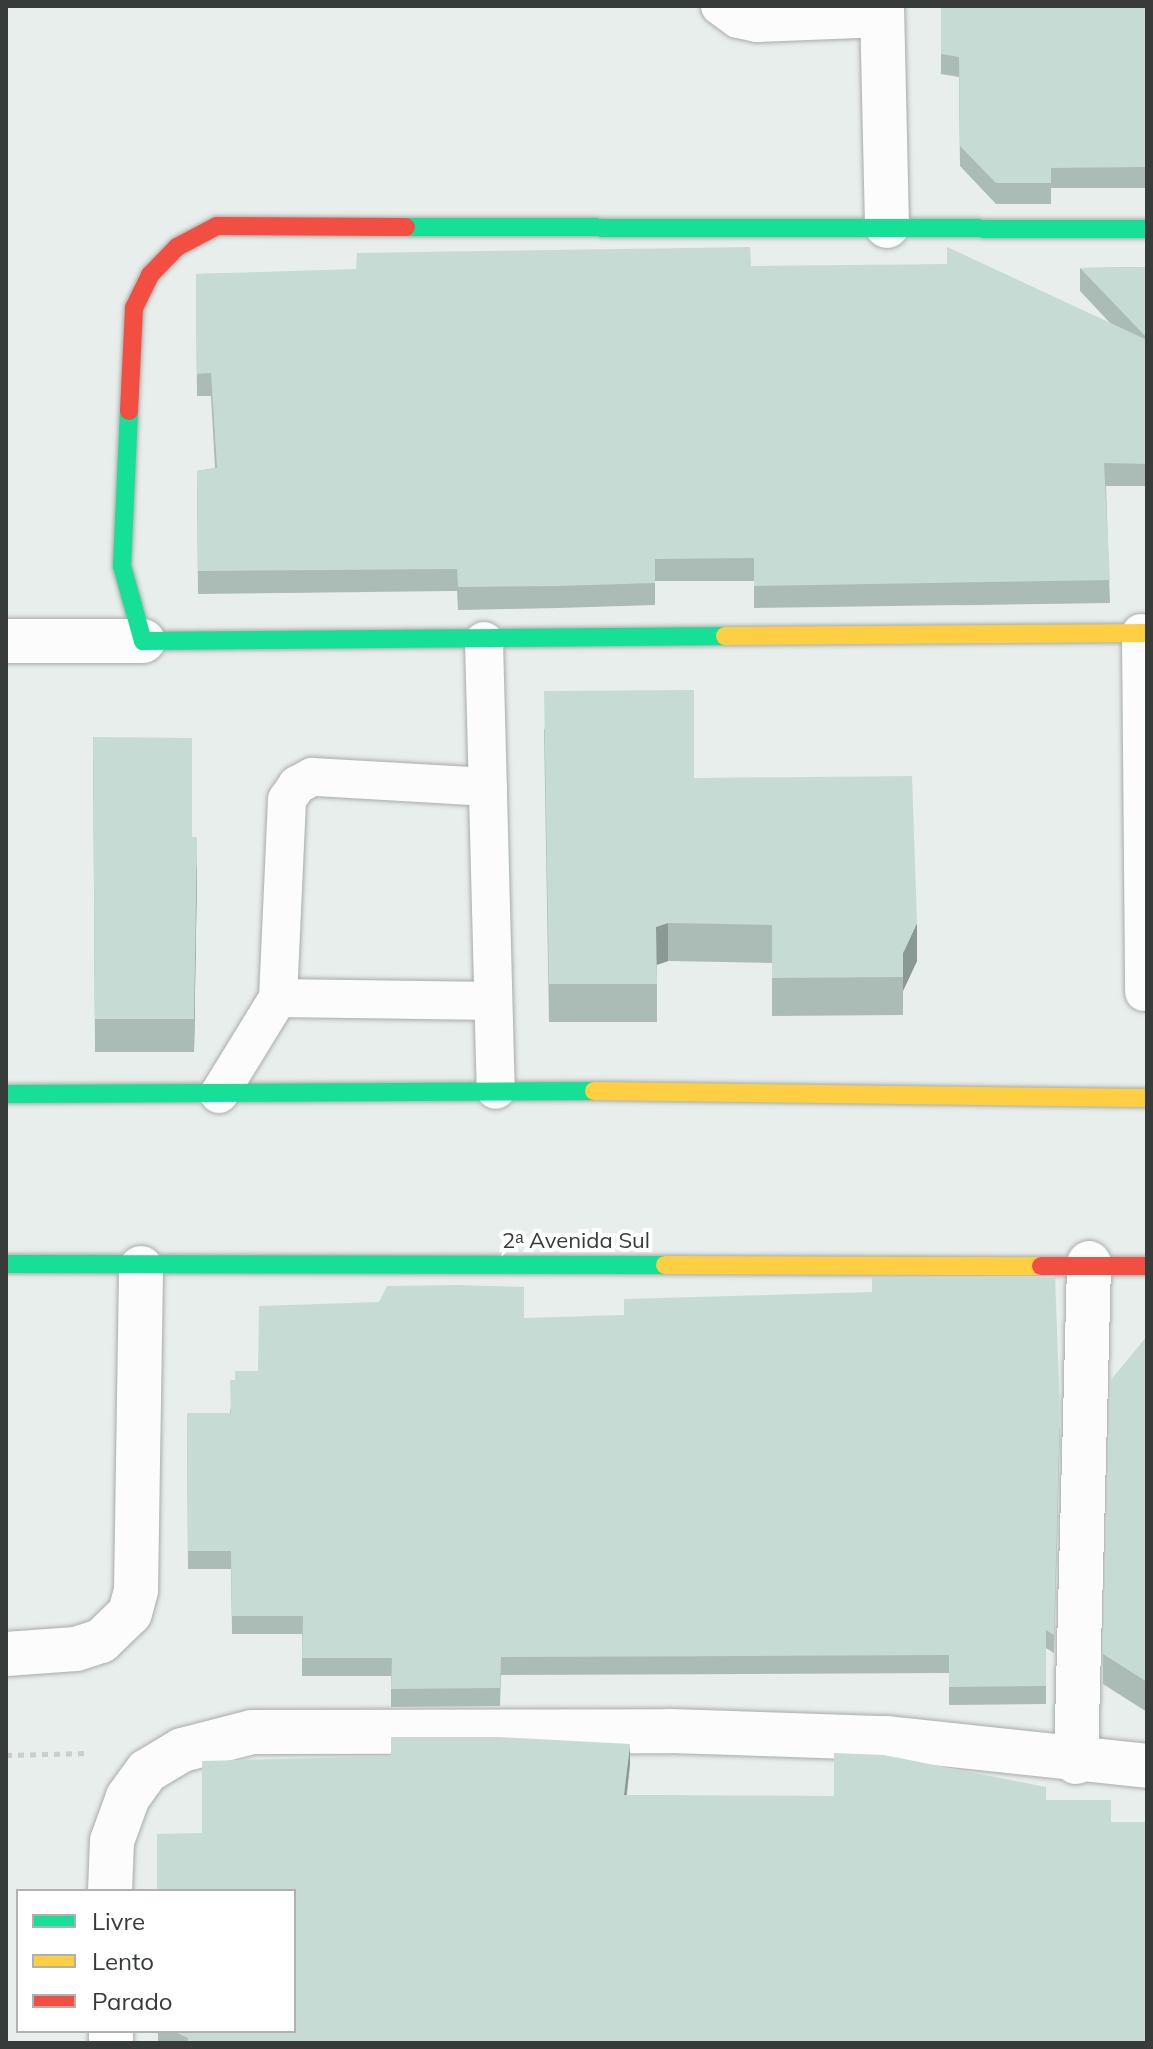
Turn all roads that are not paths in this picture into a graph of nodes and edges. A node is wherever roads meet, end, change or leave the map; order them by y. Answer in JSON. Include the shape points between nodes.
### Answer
{"nodes":[{"id":1,"x":720,"y":6,"type":"edge"},
{"id":2,"x":882,"y":12,"type":"edge"},
{"id":3,"x":887,"y":226,"type":"junction"},
{"id":4,"x":1147,"y":229,"type":"edge"},
{"id":5,"x":1144,"y":633,"type":"edge"},
{"id":6,"x":6,"y":641,"type":"edge"},
{"id":7,"x":143,"y":641,"type":"junction"},
{"id":8,"x":484,"y":641,"type":"junction"},
{"id":9,"x":488,"y":787,"type":"junction"},
{"id":10,"x":1144,"y":992,"type":"dead end"},
{"id":11,"x":278,"y":998,"type":"junction"},
{"id":12,"x":493,"y":1001,"type":"junction"},
{"id":13,"x":496,"y":1090,"type":"junction"},
{"id":14,"x":6,"y":1094,"type":"edge"},
{"id":15,"x":219,"y":1094,"type":"junction"},
{"id":16,"x":1147,"y":1098,"type":"edge"},
{"id":17,"x":1089,"y":1263,"type":"junction"},
{"id":18,"x":6,"y":1264,"type":"edge"},
{"id":19,"x":1147,"y":1266,"type":"edge"},
{"id":20,"x":141,"y":1268,"type":"junction"},
{"id":21,"x":6,"y":1654,"type":"edge"},
{"id":22,"x":1076,"y":1762,"type":"junction"},
{"id":23,"x":1147,"y":1766,"type":"edge"},
{"id":24,"x":110,"y":1889,"type":"edge"}],
"edges":[{"from":1,"to":2,"type":"lane","via":[[738,19],[757,23]]},
{"from":2,"to":3,"type":"street"},
{"from":3,"to":4,"type":"street"},
{"from":3,"to":7,"type":"street","via":[[217,226],[177,247],[150,275],[134,308],[122,566]]},
{"from":5,"to":8,"type":"street"},
{"from":5,"to":10,"type":"lane"},
{"from":6,"to":7,"type":"street"},
{"from":7,"to":8,"type":"street"},
{"from":8,"to":9,"type":"lane"},
{"from":9,"to":11,"type":"lane","via":[[312,777],[297,785],[287,800]]},
{"from":9,"to":12,"type":"lane"},
{"from":11,"to":12,"type":"lane"},
{"from":11,"to":15,"type":"lane"},
{"from":12,"to":13,"type":"lane"},
{"from":13,"to":15,"type":"street"},
{"from":13,"to":16,"type":"street"},
{"from":14,"to":15,"type":"street"},
{"from":17,"to":19,"type":"street","name":"2ᵃ Avenida Sul"},
{"from":17,"to":20,"type":"street","name":"2ᵃ Avenida Sul"},
{"from":17,"to":22,"type":"street"},
{"from":18,"to":20,"type":"street","name":"2ᵃ Avenida Sul"},
{"from":20,"to":21,"type":"street","via":[[136,1590],[130,1613],[101,1641],[76,1649]]},
{"from":22,"to":23,"type":"street"},
{"from":22,"to":24,"type":"street","via":[[870,1737],[670,1731],[252,1732],[182,1750],[147,1771],[128,1797],[112,1841]]}]}
